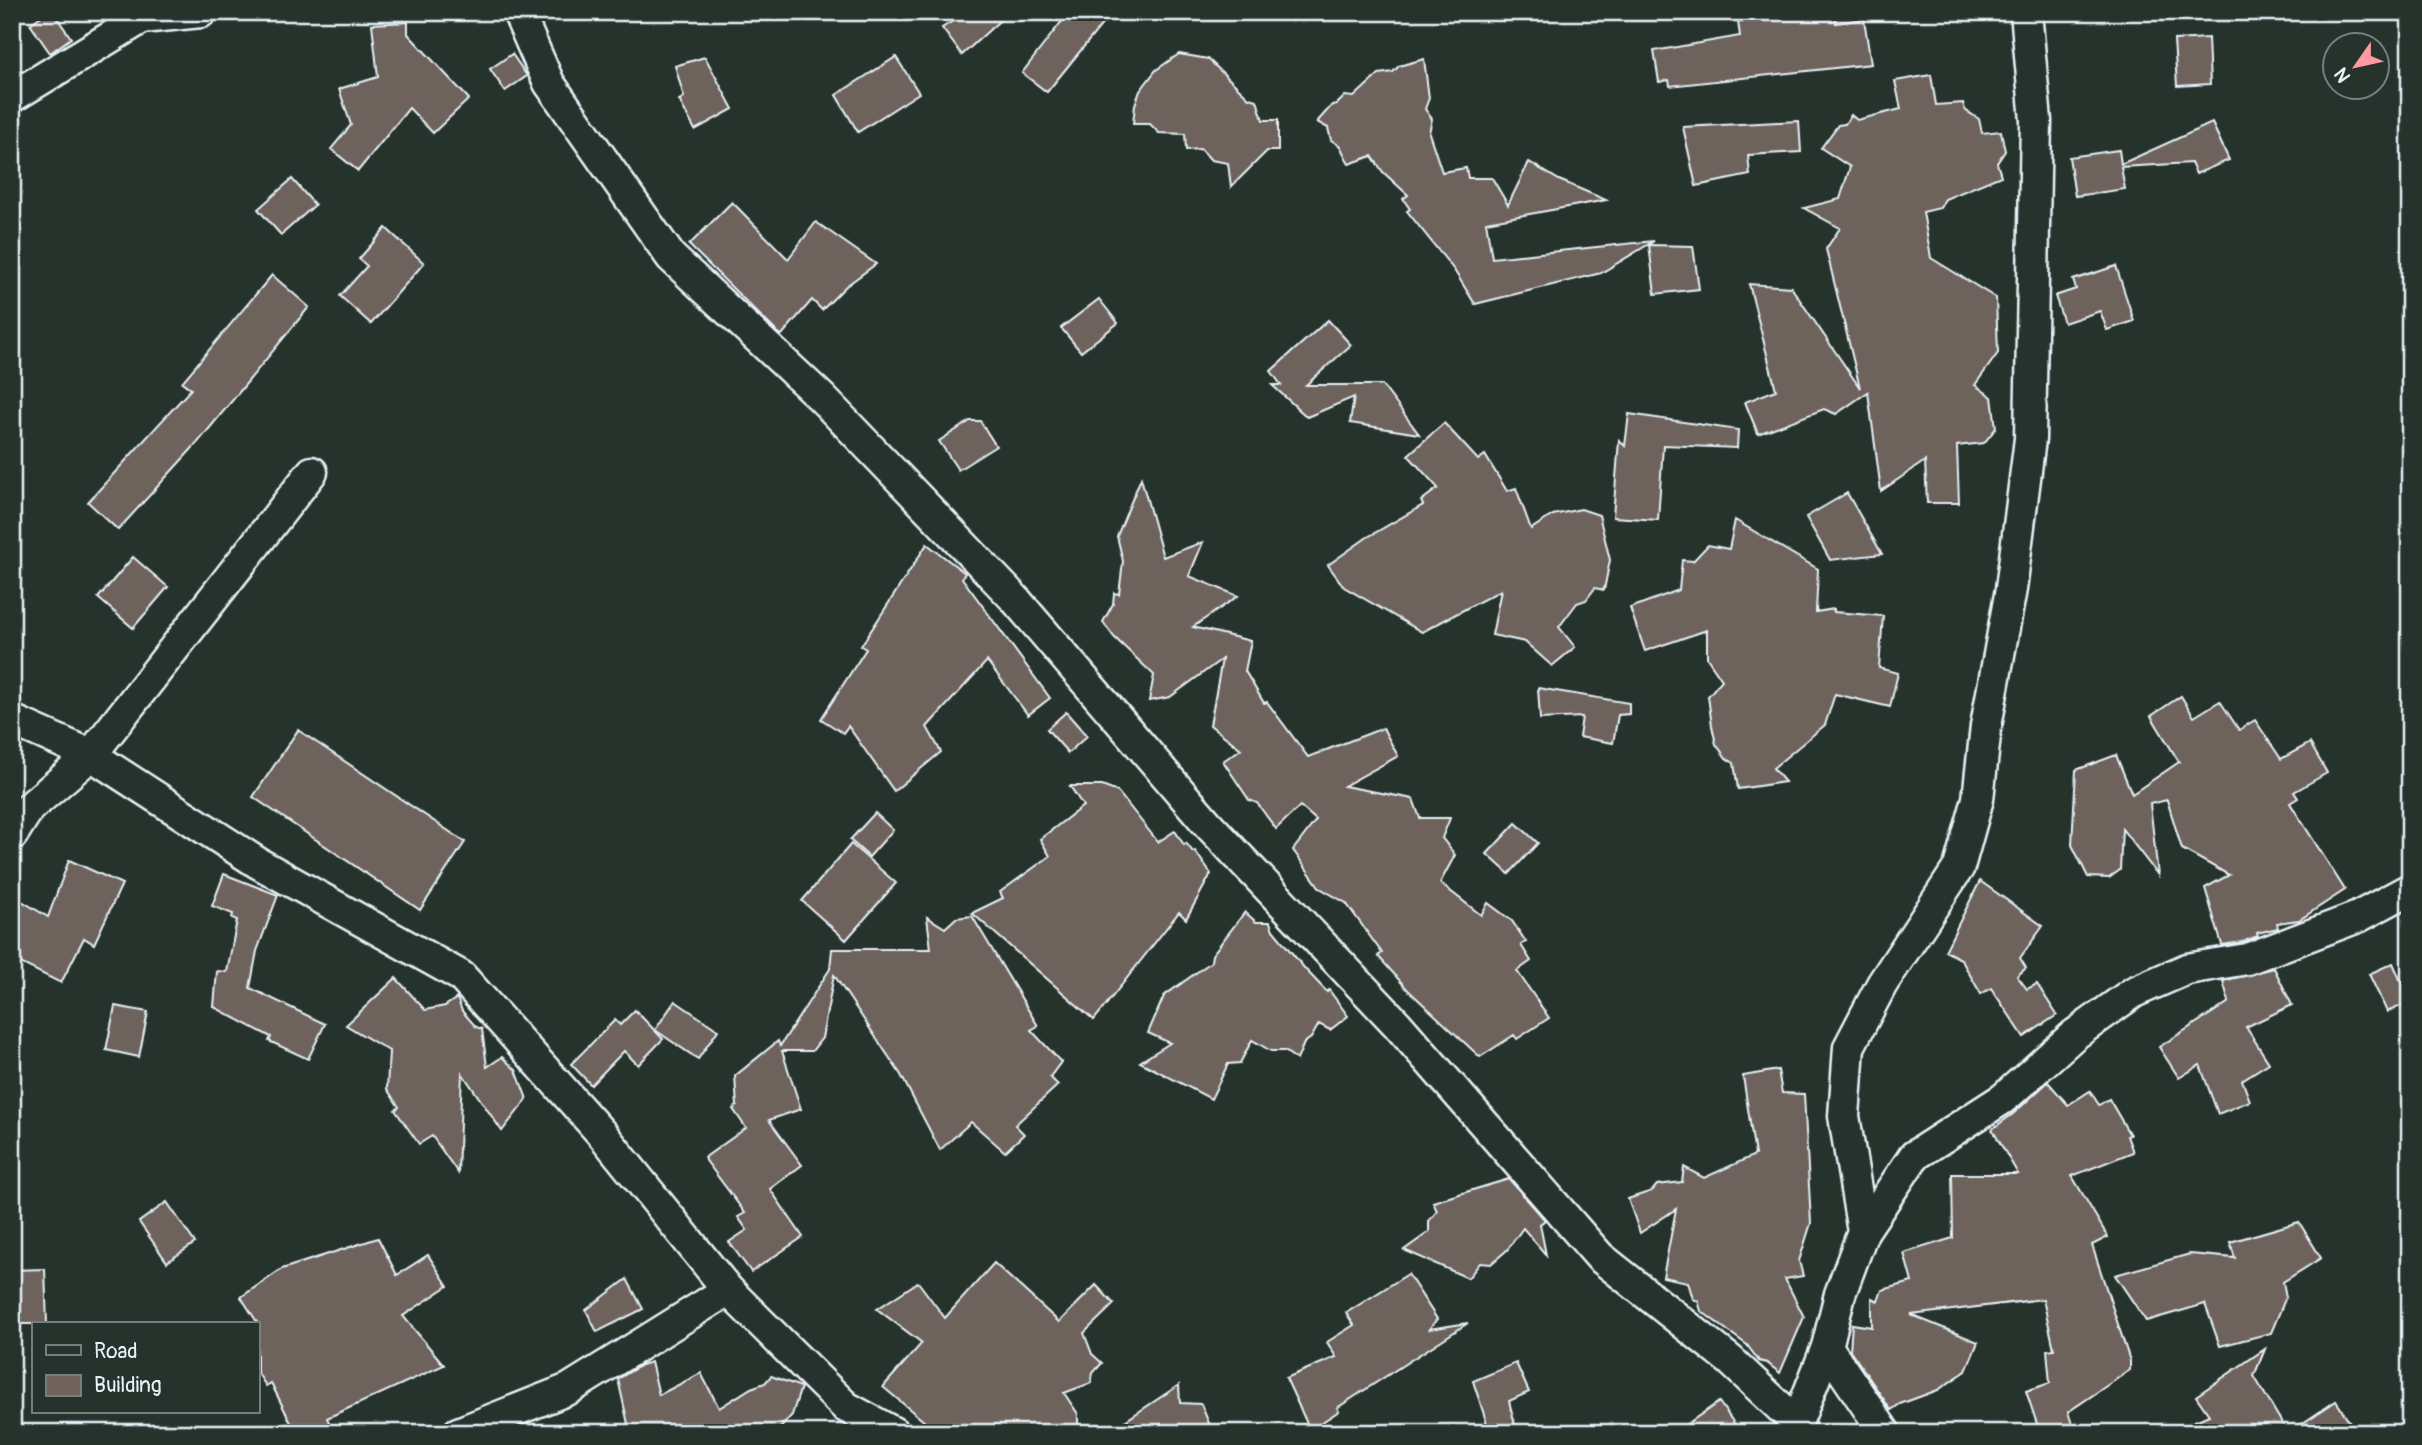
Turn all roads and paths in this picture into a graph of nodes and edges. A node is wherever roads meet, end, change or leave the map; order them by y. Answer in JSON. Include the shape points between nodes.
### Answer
{"nodes":[{"id":1,"x":201,"y":12,"type":"edge"},
{"id":2,"x":518,"y":12,"type":"edge"},
{"id":3,"x":2026,"y":12,"type":"edge"},
{"id":4,"x":12,"y":97,"type":"edge"},
{"id":5,"x":312,"y":472,"type":"dead end"},
{"id":6,"x":12,"y":720,"type":"edge"},
{"id":7,"x":91,"y":755,"type":"junction"},
{"id":8,"x":12,"y":835,"type":"edge"},
{"id":9,"x":2410,"y":889,"type":"edge"},
{"id":10,"x":1863,"y":1232,"type":"junction"},
{"id":11,"x":728,"y":1290,"type":"junction"},
{"id":12,"x":1827,"y":1347,"type":"junction"},
{"id":13,"x":1796,"y":1429,"type":"edge"},
{"id":14,"x":891,"y":1432,"type":"edge"},
{"id":15,"x":458,"y":1433,"type":"edge"},
{"id":16,"x":1885,"y":1433,"type":"edge"}],
"edges":[{"from":1,"to":4,"type":"street","via":[[142,19]]},
{"from":2,"to":13,"type":"street","via":[[549,83],[671,257],[822,398],[1015,599],[1207,823],[1397,1024],[1600,1257],[1730,1360]]},
{"from":3,"to":10,"type":"street","via":[[2036,121],[2031,412],[2011,589],[1978,799],[1959,867],[1882,984],[1849,1047],[1844,1116]]},
{"from":5,"to":7,"type":"street"},
{"from":6,"to":7,"type":"street"},
{"from":7,"to":8,"type":"street","via":[[29,808]]},
{"from":7,"to":11,"type":"street","via":[[258,863],[461,976],[603,1135]]},
{"from":9,"to":10,"type":"street","via":[[2358,917],[2247,959],[2187,969],[2134,992],[2074,1035],[2004,1098],[1914,1156]]},
{"from":10,"to":12,"type":"street"},
{"from":11,"to":14,"type":"street","via":[[846,1407]]},
{"from":11,"to":15,"type":"street","via":[[569,1389]]},
{"from":12,"to":13,"type":"street"},
{"from":12,"to":16,"type":"street"}]}
